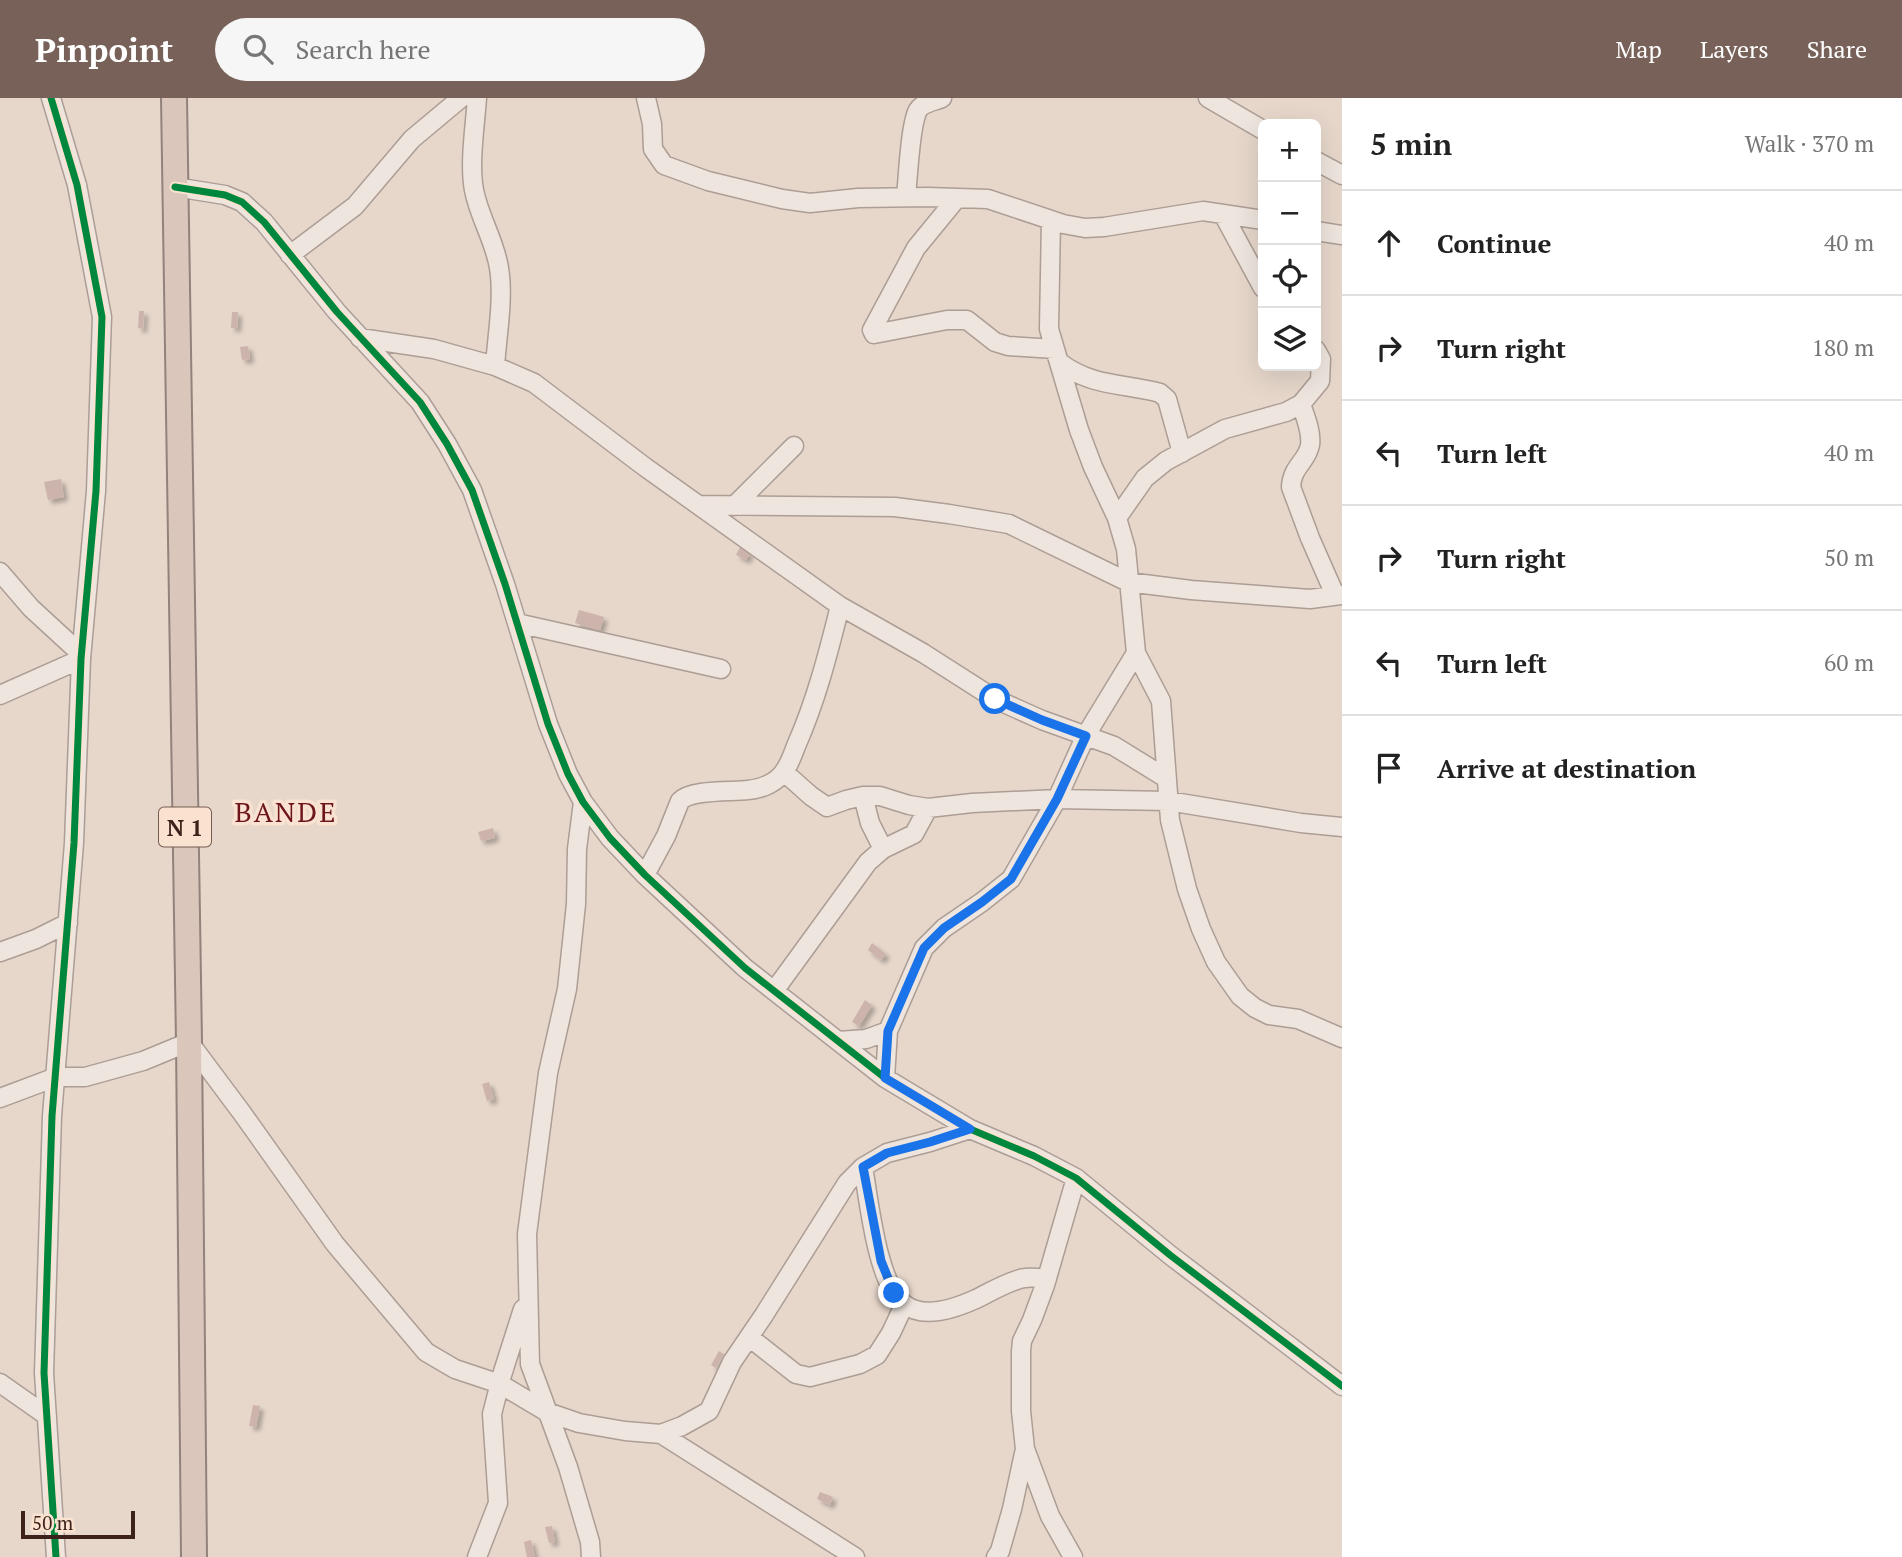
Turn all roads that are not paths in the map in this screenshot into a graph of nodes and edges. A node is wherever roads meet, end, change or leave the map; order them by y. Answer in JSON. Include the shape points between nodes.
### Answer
{"nodes":[{"id":1,"x":51,"y":98,"type":"edge"},
{"id":2,"x":174,"y":98,"type":"edge"},
{"id":3,"x":461,"y":98,"type":"edge"},
{"id":4,"x":477,"y":98,"type":"edge"},
{"id":5,"x":646,"y":98,"type":"edge"},
{"id":6,"x":942,"y":98,"type":"edge"},
{"id":7,"x":1208,"y":98,"type":"edge"},
{"id":8,"x":1258,"y":127,"type":"edge"},
{"id":9,"x":1321,"y":164,"type":"edge"},
{"id":10,"x":1342,"y":175,"type":"edge"},
{"id":11,"x":175,"y":187,"type":"junction"},
{"id":12,"x":906,"y":197,"type":"junction"},
{"id":13,"x":957,"y":198,"type":"junction"},
{"id":14,"x":1223,"y":214,"type":"junction"},
{"id":15,"x":1258,"y":219,"type":"edge"},
{"id":16,"x":1051,"y":220,"type":"junction"},
{"id":17,"x":1321,"y":233,"type":"edge"},
{"id":18,"x":1342,"y":235,"type":"edge"},
{"id":19,"x":290,"y":255,"type":"junction"},
{"id":20,"x":1258,"y":279,"type":"edge"},
{"id":21,"x":360,"y":338,"type":"junction"},
{"id":22,"x":1057,"y":356,"type":"junction"},
{"id":23,"x":495,"y":366,"type":"junction"},
{"id":24,"x":1320,"y":371,"type":"edge"},
{"id":25,"x":1301,"y":404,"type":"junction"},
{"id":26,"x":794,"y":446,"type":"dead end"},
{"id":27,"x":1182,"y":453,"type":"junction"},
{"id":28,"x":700,"y":505,"type":"junction"},
{"id":29,"x":734,"y":506,"type":"junction"},
{"id":30,"x":1117,"y":518,"type":"junction"},
{"id":31,"x":0,"y":572,"type":"edge"},
{"id":32,"x":1128,"y":582,"type":"junction"},
{"id":33,"x":1338,"y":595,"type":"edge"},
{"id":34,"x":840,"y":606,"type":"junction"},
{"id":35,"x":517,"y":623,"type":"junction"},
{"id":36,"x":1136,"y":653,"type":"junction"},
{"id":37,"x":81,"y":657,"type":"junction"},
{"id":38,"x":721,"y":669,"type":"dead end"},
{"id":39,"x":0,"y":695,"type":"edge"},
{"id":40,"x":1086,"y":736,"type":"junction"},
{"id":41,"x":784,"y":772,"type":"junction"},
{"id":42,"x":1166,"y":778,"type":"junction"},
{"id":43,"x":863,"y":796,"type":"junction"},
{"id":44,"x":1057,"y":799,"type":"junction"},
{"id":45,"x":1168,"y":800,"type":"junction"},
{"id":46,"x":583,"y":802,"type":"junction"},
{"id":47,"x":928,"y":808,"type":"junction"},
{"id":48,"x":1342,"y":827,"type":"edge"},
{"id":49,"x":883,"y":849,"type":"junction"},
{"id":50,"x":645,"y":875,"type":"junction"},
{"id":51,"x":68,"y":923,"type":"junction"},
{"id":52,"x":0,"y":953,"type":"edge"},
{"id":53,"x":774,"y":991,"type":"junction"},
{"id":54,"x":888,"y":1031,"type":"junction"},
{"id":55,"x":1342,"y":1038,"type":"edge"},
{"id":56,"x":838,"y":1041,"type":"junction"},
{"id":57,"x":189,"y":1042,"type":"junction"},
{"id":58,"x":56,"y":1077,"type":"junction"},
{"id":59,"x":885,"y":1078,"type":"junction"},
{"id":60,"x":0,"y":1097,"type":"edge"},
{"id":61,"x":970,"y":1129,"type":"junction"},
{"id":62,"x":863,"y":1167,"type":"junction"},
{"id":63,"x":1076,"y":1178,"type":"junction"},
{"id":64,"x":1047,"y":1279,"type":"junction"},
{"id":65,"x":528,"y":1295,"type":"junction"},
{"id":66,"x":904,"y":1305,"type":"junction"},
{"id":67,"x":750,"y":1337,"type":"junction"},
{"id":68,"x":0,"y":1383,"type":"edge"},
{"id":69,"x":500,"y":1384,"type":"junction"},
{"id":70,"x":1342,"y":1386,"type":"edge"},
{"id":71,"x":547,"y":1412,"type":"junction"},
{"id":72,"x":47,"y":1416,"type":"junction"},
{"id":73,"x":661,"y":1434,"type":"junction"},
{"id":74,"x":1025,"y":1449,"type":"junction"},
{"id":75,"x":55,"y":1557,"type":"edge"},
{"id":76,"x":194,"y":1557,"type":"edge"},
{"id":77,"x":477,"y":1557,"type":"edge"},
{"id":78,"x":591,"y":1557,"type":"edge"},
{"id":79,"x":855,"y":1557,"type":"edge"},
{"id":80,"x":996,"y":1557,"type":"edge"},
{"id":81,"x":1073,"y":1557,"type":"edge"}],
"edges":[{"from":1,"to":37,"type":"street","via":[[77,185],[102,317],[96,491]]},
{"from":2,"to":11,"type":"highway","number":"N 1"},
{"from":3,"to":19,"type":"street","via":[[412,139],[355,206]]},
{"from":4,"to":23,"type":"street","via":[[474,189],[499,269]]},
{"from":5,"to":12,"type":"street","via":[[653,149],[664,165],[708,181],[810,203]]},
{"from":6,"to":12,"type":"street","via":[[918,110]]},
{"from":7,"to":8,"type":"street"},
{"from":9,"to":10,"type":"street"},
{"from":11,"to":19,"type":"street","via":[[242,202]]},
{"from":11,"to":57,"type":"highway","number":"N 1"},
{"from":12,"to":13,"type":"street"},
{"from":13,"to":16,"type":"street","via":[[988,199]]},
{"from":13,"to":22,"type":"street","via":[[916,248],[872,332],[967,320],[995,342]]},
{"from":14,"to":15,"type":"street"},
{"from":14,"to":16,"type":"street","via":[[1203,211],[1104,228]]},
{"from":14,"to":20,"type":"street"},
{"from":16,"to":22,"type":"street","via":[[1049,329]]},
{"from":17,"to":18,"type":"street"},
{"from":19,"to":21,"type":"street"},
{"from":21,"to":23,"type":"street","via":[[434,349]]},
{"from":21,"to":35,"type":"street","via":[[420,402],[472,489]]},
{"from":22,"to":27,"type":"street","via":[[1074,373],[1096,382],[1160,393],[1167,399]]},
{"from":22,"to":30,"type":"street","via":[[1079,430]]},
{"from":23,"to":28,"type":"street","via":[[534,383]]},
{"from":24,"to":25,"type":"street","via":[[1320,381]]},
{"from":25,"to":27,"type":"street","via":[[1225,429]]},
{"from":25,"to":33,"type":"street","via":[[1310,444],[1291,487]]},
{"from":26,"to":29,"type":"street"},
{"from":27,"to":30,"type":"street","via":[[1145,478]]},
{"from":28,"to":29,"type":"street"},
{"from":28,"to":34,"type":"street"},
{"from":29,"to":32,"type":"street","via":[[895,507],[1009,524]]},
{"from":30,"to":32,"type":"street","via":[[1126,549]]},
{"from":31,"to":37,"type":"street"},
{"from":32,"to":33,"type":"street","via":[[1310,599]]},
{"from":32,"to":36,"type":"street"},
{"from":34,"to":40,"type":"street","via":[[995,699]]},
{"from":34,"to":41,"type":"street","via":[[808,719]]},
{"from":35,"to":38,"type":"street"},
{"from":35,"to":46,"type":"street","via":[[548,724]]},
{"from":36,"to":40,"type":"street"},
{"from":36,"to":42,"type":"street","via":[[1161,701]]},
{"from":37,"to":39,"type":"street"},
{"from":37,"to":51,"type":"street"},
{"from":40,"to":42,"type":"street","via":[[1114,746]]},
{"from":40,"to":44,"type":"street"},
{"from":41,"to":43,"type":"street","via":[[827,807]]},
{"from":41,"to":50,"type":"street","via":[[767,786],[752,790],[684,797]]},
{"from":42,"to":45,"type":"street"},
{"from":43,"to":47,"type":"street"},
{"from":43,"to":49,"type":"street"},
{"from":44,"to":45,"type":"street"},
{"from":44,"to":47,"type":"street"},
{"from":44,"to":54,"type":"street","via":[[1011,879],[924,948]]},
{"from":45,"to":48,"type":"street"},
{"from":45,"to":55,"type":"street","via":[[1184,877],[1201,929],[1216,962],[1240,996],[1269,1015],[1298,1019]]},
{"from":46,"to":50,"type":"street"},
{"from":46,"to":65,"type":"street","via":[[567,989],[548,1073],[527,1234]]},
{"from":47,"to":49,"type":"street","via":[[914,834]]},
{"from":49,"to":53,"type":"street","via":[[868,862]]},
{"from":50,"to":53,"type":"street"},
{"from":51,"to":52,"type":"street"},
{"from":51,"to":58,"type":"street"},
{"from":53,"to":56,"type":"street"},
{"from":54,"to":56,"type":"street","via":[[866,1039]]},
{"from":54,"to":59,"type":"street"},
{"from":56,"to":59,"type":"street"},
{"from":57,"to":58,"type":"street","via":[[85,1077]]},
{"from":57,"to":69,"type":"street","via":[[335,1244],[426,1352],[455,1369]]},
{"from":57,"to":76,"type":"highway","number":"N 1"},
{"from":58,"to":60,"type":"street"},
{"from":58,"to":72,"type":"street","via":[[44,1373]]},
{"from":59,"to":61,"type":"street"},
{"from":61,"to":62,"type":"street","via":[[887,1153]]},
{"from":61,"to":63,"type":"street"},
{"from":62,"to":66,"type":"street","via":[[881,1261]]},
{"from":62,"to":67,"type":"street","via":[[847,1183]]},
{"from":63,"to":64,"type":"street"},
{"from":63,"to":70,"type":"street"},
{"from":64,"to":66,"type":"street","via":[[1024,1278],[936,1312]]},
{"from":64,"to":74,"type":"street","via":[[1022,1341]]},
{"from":65,"to":69,"type":"street"},
{"from":65,"to":71,"type":"street","via":[[530,1364]]},
{"from":66,"to":67,"type":"street","via":[[877,1355],[810,1377],[796,1374]]},
{"from":67,"to":73,"type":"street","via":[[732,1362],[709,1411]]},
{"from":68,"to":72,"type":"street"},
{"from":69,"to":71,"type":"street"},
{"from":69,"to":77,"type":"street","via":[[492,1414],[498,1503]]},
{"from":71,"to":73,"type":"street","via":[[579,1423]]},
{"from":71,"to":78,"type":"street","via":[[568,1468]]},
{"from":72,"to":75,"type":"street"},
{"from":73,"to":79,"type":"street"},
{"from":74,"to":80,"type":"street"},
{"from":74,"to":81,"type":"street"}]}
